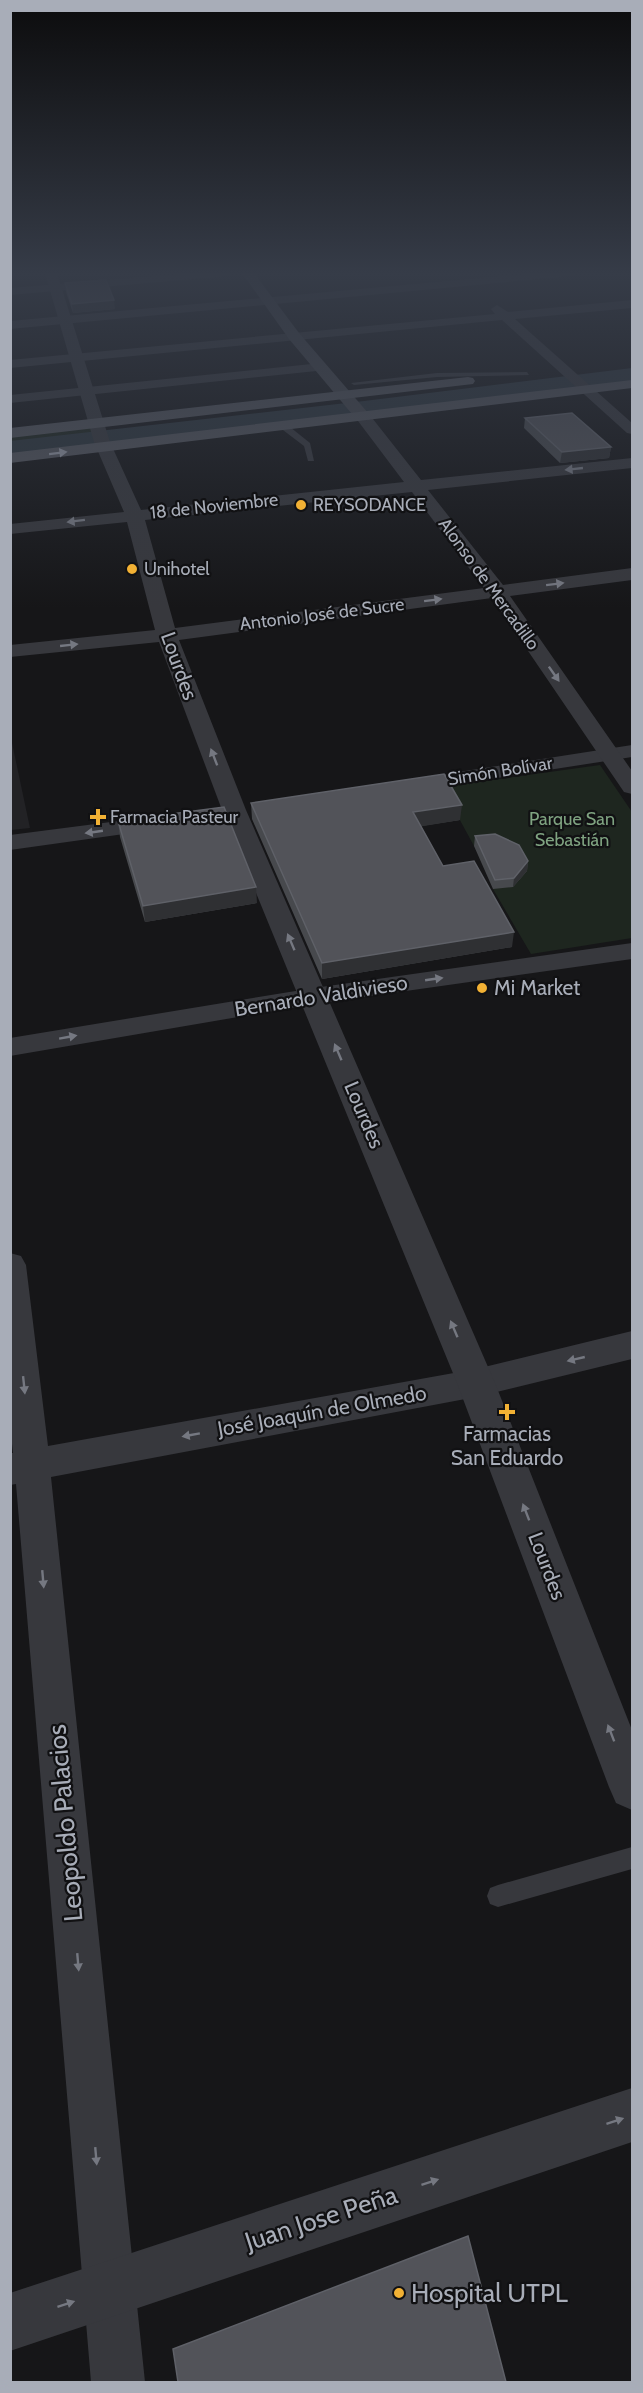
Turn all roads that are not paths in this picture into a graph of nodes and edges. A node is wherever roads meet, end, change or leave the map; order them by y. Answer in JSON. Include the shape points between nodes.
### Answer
{"nodes":[{"id":1,"x":84,"y":385,"type":"edge"},
{"id":2,"x":162,"y":385,"type":"edge"},
{"id":3,"x":345,"y":385,"type":"edge"},
{"id":4,"x":392,"y":385,"type":"edge"},
{"id":5,"x":580,"y":385,"type":"edge"},
{"id":6,"x":625,"y":385,"type":"edge"},
{"id":7,"x":350,"y":388,"type":"junction"},
{"id":8,"x":583,"y":388,"type":"junction"},
{"id":9,"x":86,"y":391,"type":"junction"},
{"id":10,"x":10,"y":399,"type":"edge"},
{"id":11,"x":361,"y":414,"type":"junction"},
{"id":12,"x":282,"y":425,"type":"junction"},
{"id":13,"x":633,"y":430,"type":"edge"},
{"id":14,"x":10,"y":433,"type":"edge"},
{"id":15,"x":100,"y":435,"type":"junction"},
{"id":16,"x":10,"y":458,"type":"edge"},
{"id":17,"x":311,"y":459,"type":"dead end"},
{"id":18,"x":633,"y":463,"type":"edge"},
{"id":19,"x":416,"y":486,"type":"junction"},
{"id":20,"x":134,"y":514,"type":"junction"},
{"id":21,"x":10,"y":529,"type":"edge"},
{"id":22,"x":633,"y":574,"type":"edge"},
{"id":23,"x":497,"y":591,"type":"junction"},
{"id":24,"x":167,"y":635,"type":"junction"},
{"id":25,"x":10,"y":651,"type":"edge"},
{"id":26,"x":633,"y":751,"type":"edge"},
{"id":27,"x":609,"y":755,"type":"junction"},
{"id":28,"x":633,"y":787,"type":"edge"},
{"id":29,"x":387,"y":789,"type":"edge"},
{"id":30,"x":223,"y":814,"type":"junction"},
{"id":31,"x":10,"y":843,"type":"edge"},
{"id":32,"x":633,"y":951,"type":"edge"},
{"id":33,"x":314,"y":996,"type":"junction"},
{"id":34,"x":10,"y":1047,"type":"edge"},
{"id":35,"x":10,"y":1265,"type":"edge"},
{"id":36,"x":633,"y":1346,"type":"edge"},
{"id":37,"x":476,"y":1383,"type":"junction"},
{"id":38,"x":21,"y":1467,"type":"edge"},
{"id":39,"x":633,"y":1787,"type":"edge"},
{"id":40,"x":633,"y":1858,"type":"edge"},
{"id":41,"x":498,"y":1896,"type":"dead end"},
{"id":42,"x":633,"y":2115,"type":"edge"},
{"id":43,"x":109,"y":2290,"type":"junction"},
{"id":44,"x":10,"y":2322,"type":"edge"},
{"id":45,"x":118,"y":2382,"type":"edge"}],
"edges":[{"from":1,"to":9,"type":"street","name":"Lourdes"},
{"from":2,"to":9,"type":"street"},
{"from":3,"to":7,"type":"main road","name":"Alonso de Mercadillo"},
{"from":4,"to":7,"type":"main road"},
{"from":5,"to":8,"type":"street"},
{"from":6,"to":8,"type":"main road"},
{"from":7,"to":11,"type":"main road","name":"Alonso de Mercadillo"},
{"from":7,"to":15,"type":"main road"},
{"from":8,"to":11,"type":"main road"},
{"from":8,"to":13,"type":"street"},
{"from":9,"to":10,"type":"street"},
{"from":9,"to":15,"type":"street","name":"Lourdes"},
{"from":11,"to":12,"type":"main road"},
{"from":11,"to":19,"type":"street","name":"Alonso de Mercadillo"},
{"from":12,"to":15,"type":"main road"},
{"from":12,"to":17,"type":"lane","via":[[307,445]]},
{"from":14,"to":15,"type":"main road"},
{"from":16,"to":15,"type":"main road","one_way":true},
{"from":15,"to":20,"type":"street","name":"Lourdes"},
{"from":18,"to":19,"type":"street","name":"18 de Noviembre","one_way":true},
{"from":19,"to":20,"type":"street","name":"18 de Noviembre"},
{"from":19,"to":23,"type":"street","name":"Alonso de Mercadillo"},
{"from":20,"to":21,"type":"street","name":"18 de Noviembre","one_way":true},
{"from":20,"to":24,"type":"street","name":"Lourdes"},
{"from":23,"to":22,"type":"street","name":"Antonio José de Sucre","one_way":true},
{"from":24,"to":23,"type":"street","name":"Antonio José de Sucre","one_way":true},
{"from":23,"to":27,"type":"street","name":"Alonso de Mercadillo","one_way":true},
{"from":25,"to":24,"type":"street","name":"Antonio José de Sucre","one_way":true},
{"from":30,"to":24,"type":"street","name":"Lourdes","one_way":true},
{"from":26,"to":27,"type":"street","name":"Simón Bolívar"},
{"from":27,"to":28,"type":"street","name":"Alonso de Mercadillo"},
{"from":27,"to":29,"type":"street","name":"Simón Bolívar"},
{"from":30,"to":31,"type":"street","one_way":true},
{"from":33,"to":30,"type":"street","name":"Lourdes","one_way":true},
{"from":33,"to":32,"type":"street","name":"Bernardo Valdivieso","one_way":true},
{"from":34,"to":33,"type":"street","name":"Bernardo Valdivieso","one_way":true},
{"from":37,"to":33,"type":"street","name":"Lourdes","one_way":true},
{"from":35,"to":38,"type":"street","name":"Leopoldo Palacios","one_way":true},
{"from":36,"to":37,"type":"street","name":"José Joaquín de Olmedo","one_way":true},
{"from":37,"to":38,"type":"street","name":"José Joaquín de Olmedo","one_way":true},
{"from":39,"to":37,"type":"street","name":"Lourdes","one_way":true},
{"from":38,"to":43,"type":"street","name":"Leopoldo Palacios","one_way":true},
{"from":40,"to":41,"type":"lane"},
{"from":43,"to":42,"type":"street","name":"Juan Jose Peña","one_way":true},
{"from":44,"to":43,"type":"street","name":"Juan Jose Peña","one_way":true},
{"from":43,"to":45,"type":"street","name":"Leopoldo Palacios"}]}
